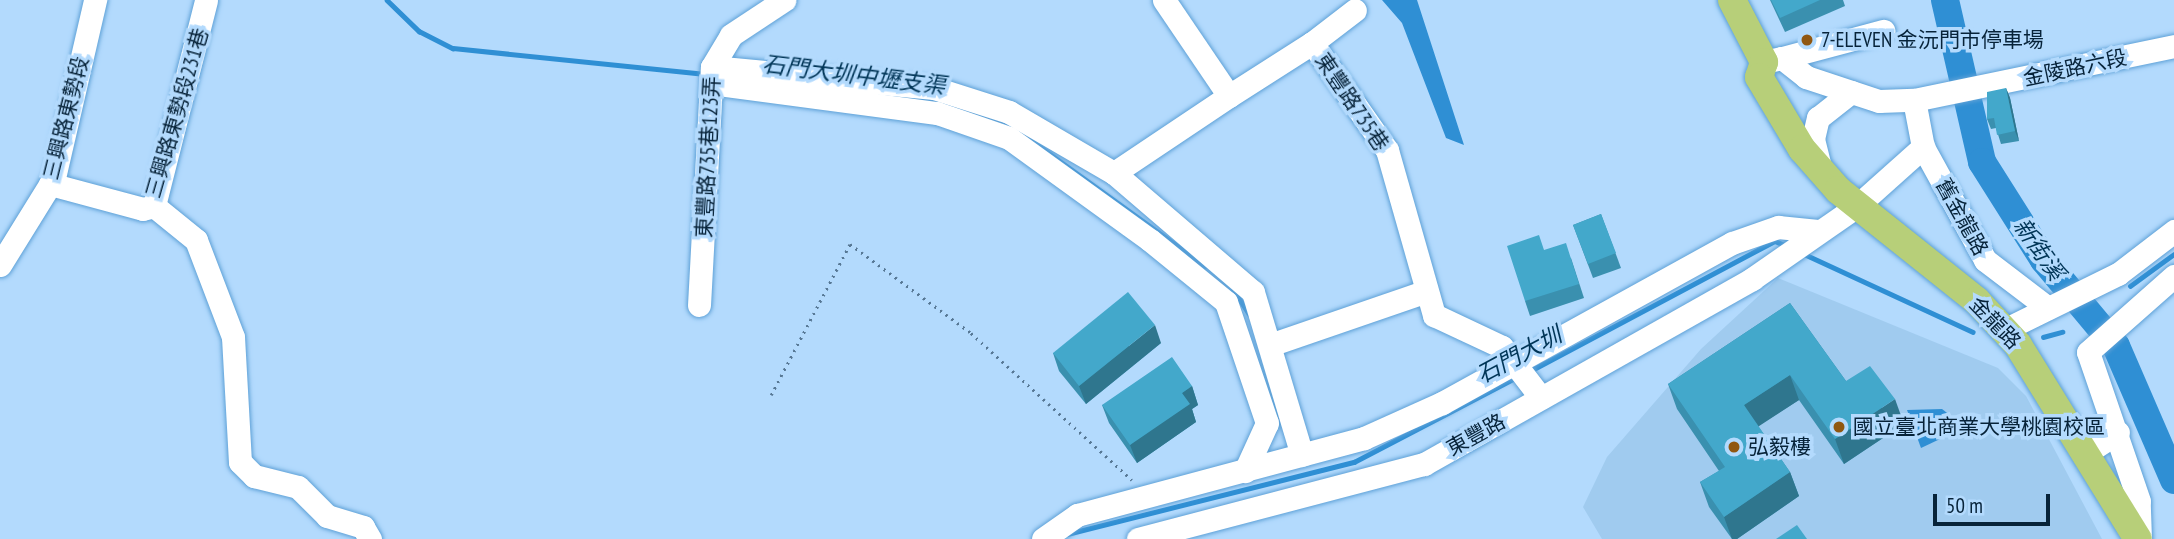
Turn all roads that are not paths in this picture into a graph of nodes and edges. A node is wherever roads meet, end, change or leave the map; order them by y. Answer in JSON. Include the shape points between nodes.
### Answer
{"nodes":[{"id":1,"x":96,"y":0,"type":"edge"},
{"id":2,"x":206,"y":0,"type":"edge"},
{"id":3,"x":784,"y":0,"type":"edge"},
{"id":4,"x":1164,"y":0,"type":"edge"},
{"id":5,"x":1732,"y":0,"type":"edge"},
{"id":6,"x":1355,"y":10,"type":"dead end"},
{"id":7,"x":1883,"y":31,"type":"dead end"},
{"id":8,"x":1312,"y":43,"type":"junction"},
{"id":9,"x":2174,"y":46,"type":"edge"},
{"id":10,"x":1773,"y":60,"type":"junction"},
{"id":11,"x":712,"y":75,"type":"junction"},
{"id":12,"x":1851,"y":92,"type":"junction"},
{"id":13,"x":1229,"y":96,"type":"junction"},
{"id":14,"x":1914,"y":100,"type":"junction"},
{"id":15,"x":1923,"y":147,"type":"junction"},
{"id":16,"x":1821,"y":171,"type":"junction"},
{"id":17,"x":1114,"y":173,"type":"junction"},
{"id":18,"x":50,"y":184,"type":"junction"},
{"id":19,"x":154,"y":206,"type":"junction"},
{"id":20,"x":1857,"y":206,"type":"junction"},
{"id":21,"x":2174,"y":231,"type":"edge"},
{"id":22,"x":1813,"y":234,"type":"junction"},
{"id":23,"x":0,"y":264,"type":"edge"},
{"id":24,"x":2174,"y":276,"type":"edge"},
{"id":25,"x":1424,"y":292,"type":"junction"},
{"id":26,"x":699,"y":305,"type":"dead end"},
{"id":27,"x":2052,"y":305,"type":"junction"},
{"id":28,"x":2004,"y":330,"type":"junction"},
{"id":29,"x":1273,"y":344,"type":"junction"},
{"id":30,"x":1525,"y":378,"type":"junction"},
{"id":31,"x":2118,"y":432,"type":"junction"},
{"id":32,"x":2086,"y":453,"type":"junction"},
{"id":33,"x":1303,"y":455,"type":"junction"},
{"id":34,"x":1245,"y":471,"type":"junction"},
{"id":35,"x":2138,"y":501,"type":"junction"},
{"id":36,"x":370,"y":539,"type":"edge"},
{"id":37,"x":1043,"y":539,"type":"edge"},
{"id":38,"x":1138,"y":539,"type":"edge"},
{"id":39,"x":2139,"y":539,"type":"edge"},
{"id":40,"x":2158,"y":539,"type":"edge"}],
"edges":[{"from":1,"to":18,"type":"street","name":"三興路東勢段"},
{"from":2,"to":19,"type":"street","name":"三興路東勢段231巷"},
{"from":3,"to":11,"type":"street","name":"東豐路735巷123弄","via":[[731,35]]},
{"from":4,"to":13,"type":"street"},
{"from":5,"to":10,"type":"main road"},
{"from":6,"to":8,"type":"street"},
{"from":7,"to":10,"type":"street"},
{"from":8,"to":13,"type":"street","name":"東豐路735巷"},
{"from":8,"to":25,"type":"street","name":"東豐路735巷","via":[[1387,150]]},
{"from":9,"to":14,"type":"street","name":"金陵路六段"},
{"from":10,"to":12,"type":"street"},
{"from":10,"to":16,"type":"main road","name":"金龍路","via":[[1759,78],[1802,149]]},
{"from":11,"to":17,"type":"street","via":[[934,88],[1009,112]]},
{"from":11,"to":26,"type":"street","name":"東豐路735巷123弄"},
{"from":11,"to":34,"type":"street","via":[[937,113],[1009,138],[1150,240],[1226,302],[1268,423]]},
{"from":12,"to":14,"type":"street","via":[[1880,101]]},
{"from":12,"to":16,"type":"street","via":[[1818,118],[1813,139]]},
{"from":13,"to":17,"type":"street","name":"東豐路735巷"},
{"from":14,"to":15,"type":"street","name":"舊金龍路"},
{"from":15,"to":20,"type":"street"},
{"from":15,"to":27,"type":"street","name":"舊金龍路","via":[[1985,260]]},
{"from":16,"to":20,"type":"main road","name":"金龍路"},
{"from":17,"to":29,"type":"street","via":[[1252,292]]},
{"from":18,"to":19,"type":"street","name":"三興路東勢段231巷","via":[[144,209]]},
{"from":18,"to":23,"type":"street","name":"三興路東勢段"},
{"from":19,"to":36,"type":"street","via":[[196,240],[233,337],[240,462],[254,476],[298,488],[327,516],[363,527]]},
{"from":20,"to":22,"type":"street"},
{"from":20,"to":28,"type":"main road","name":"金龍路"},
{"from":21,"to":27,"type":"street","via":[[2100,281]]},
{"from":22,"to":30,"type":"street","name":"東豐路","via":[[1784,256]]},
{"from":22,"to":30,"type":"street","via":[[1777,227],[1732,243]]},
{"from":24,"to":31,"type":"street","via":[[2088,352]]},
{"from":25,"to":29,"type":"street"},
{"from":25,"to":30,"type":"street","name":"東豐路735巷","via":[[1434,315],[1473,329]]},
{"from":27,"to":28,"type":"street"},
{"from":28,"to":32,"type":"main road","name":"金龍路","via":[[2053,394]]},
{"from":29,"to":33,"type":"street"},
{"from":30,"to":33,"type":"street","via":[[1364,438]]},
{"from":30,"to":38,"type":"street","name":"東豐路","via":[[1424,464]]},
{"from":31,"to":32,"type":"street"},
{"from":31,"to":35,"type":"street"},
{"from":32,"to":39,"type":"main road","name":"金龍路"},
{"from":33,"to":34,"type":"street"},
{"from":34,"to":37,"type":"street","via":[[1077,515]]},
{"from":35,"to":39,"type":"street"},
{"from":35,"to":40,"type":"street"}]}
